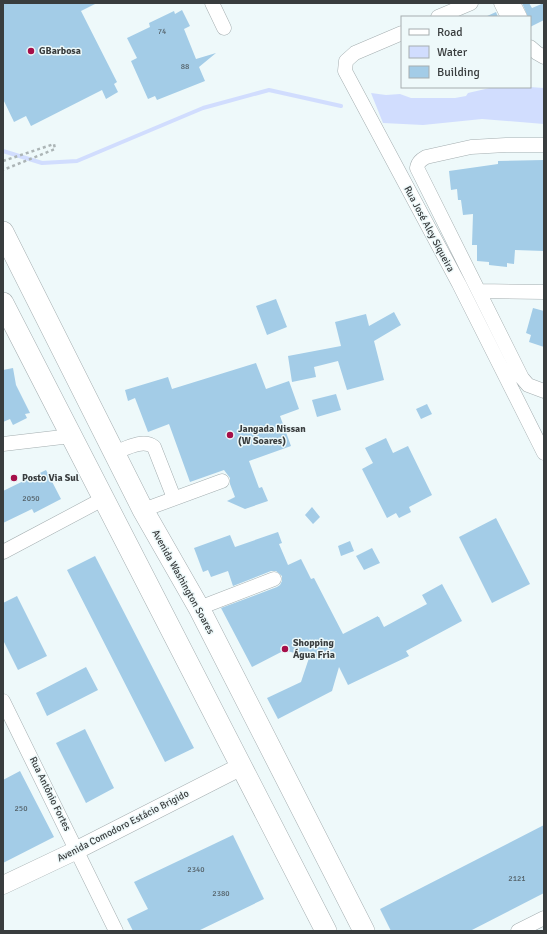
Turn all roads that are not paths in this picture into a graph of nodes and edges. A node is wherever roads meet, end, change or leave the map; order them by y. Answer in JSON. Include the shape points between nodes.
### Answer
{"nodes":[{"id":1,"x":212,"y":3,"type":"edge"},
{"id":2,"x":471,"y":3,"type":"edge"},
{"id":3,"x":501,"y":3,"type":"edge"},
{"id":4,"x":514,"y":3,"type":"edge"},
{"id":5,"x":440,"y":16,"type":"edge"},
{"id":6,"x":508,"y":16,"type":"edge"},
{"id":7,"x":520,"y":16,"type":"edge"},
{"id":8,"x":224,"y":28,"type":"dead end"},
{"id":9,"x":401,"y":33,"type":"edge"},
{"id":10,"x":531,"y":48,"type":"edge"},
{"id":11,"x":544,"y":57,"type":"edge"},
{"id":12,"x":544,"y":145,"type":"edge"},
{"id":13,"x":3,"y":232,"type":"edge"},
{"id":14,"x":479,"y":291,"type":"junction"},
{"id":15,"x":544,"y":292,"type":"edge"},
{"id":16,"x":5,"y":310,"type":"edge"},
{"id":17,"x":542,"y":394,"type":"edge"},
{"id":18,"x":71,"y":436,"type":"junction"},
{"id":19,"x":3,"y":444,"type":"edge"},
{"id":20,"x":114,"y":453,"type":"junction"},
{"id":21,"x":544,"y":453,"type":"edge"},
{"id":22,"x":222,"y":481,"type":"dead end"},
{"id":23,"x":174,"y":498,"type":"junction"},
{"id":24,"x":103,"y":499,"type":"junction"},
{"id":25,"x":143,"y":510,"type":"junction"},
{"id":26,"x":3,"y":552,"type":"edge"},
{"id":27,"x":274,"y":579,"type":"dead end"},
{"id":28,"x":199,"y":608,"type":"junction"},
{"id":29,"x":3,"y":701,"type":"edge"},
{"id":30,"x":242,"y":766,"type":"junction"},
{"id":31,"x":77,"y":850,"type":"junction"},
{"id":32,"x":3,"y":885,"type":"edge"},
{"id":33,"x":544,"y":918,"type":"edge"},
{"id":34,"x":116,"y":931,"type":"edge"},
{"id":35,"x":326,"y":931,"type":"edge"},
{"id":36,"x":364,"y":931,"type":"edge"},
{"id":37,"x":518,"y":931,"type":"edge"}],
"edges":[{"from":1,"to":8,"type":"street"},
{"from":2,"to":5,"type":"street"},
{"from":3,"to":6,"type":"street"},
{"from":4,"to":7,"type":"street"},
{"from":9,"to":21,"type":"street","name":"Rua José Alcy Siqueira","via":[[355,53],[346,61],[345,71],[459,284]]},
{"from":10,"to":11,"type":"street"},
{"from":12,"to":14,"type":"street","via":[[506,144],[471,147],[426,157],[418,164],[417,168]]},
{"from":13,"to":20,"type":"highway","name":"Avenida Washington Soares"},
{"from":14,"to":15,"type":"street"},
{"from":14,"to":17,"type":"street","via":[[522,378]]},
{"from":16,"to":18,"type":"highway"},
{"from":18,"to":19,"type":"street"},
{"from":18,"to":24,"type":"highway"},
{"from":20,"to":23,"type":"street","via":[[143,443],[154,446]]},
{"from":20,"to":25,"type":"highway","name":"Avenida Washington Soares"},
{"from":22,"to":23,"type":"street"},
{"from":23,"to":25,"type":"street"},
{"from":24,"to":26,"type":"street"},
{"from":24,"to":30,"type":"highway"},
{"from":25,"to":28,"type":"highway","name":"Avenida Washington Soares"},
{"from":27,"to":28,"type":"street"},
{"from":28,"to":36,"type":"highway","name":"Avenida Washington Soares"},
{"from":29,"to":31,"type":"street","name":"Rua Antônio Fortes"},
{"from":30,"to":31,"type":"main road","name":"Avenida Comodoro Estácio Brigido"},
{"from":30,"to":35,"type":"highway"},
{"from":31,"to":32,"type":"main road","name":"Avenida Comodoro Estácio Brigido"},
{"from":31,"to":34,"type":"street","name":"Rua Antônio Fortes"},
{"from":33,"to":37,"type":"street"}]}
